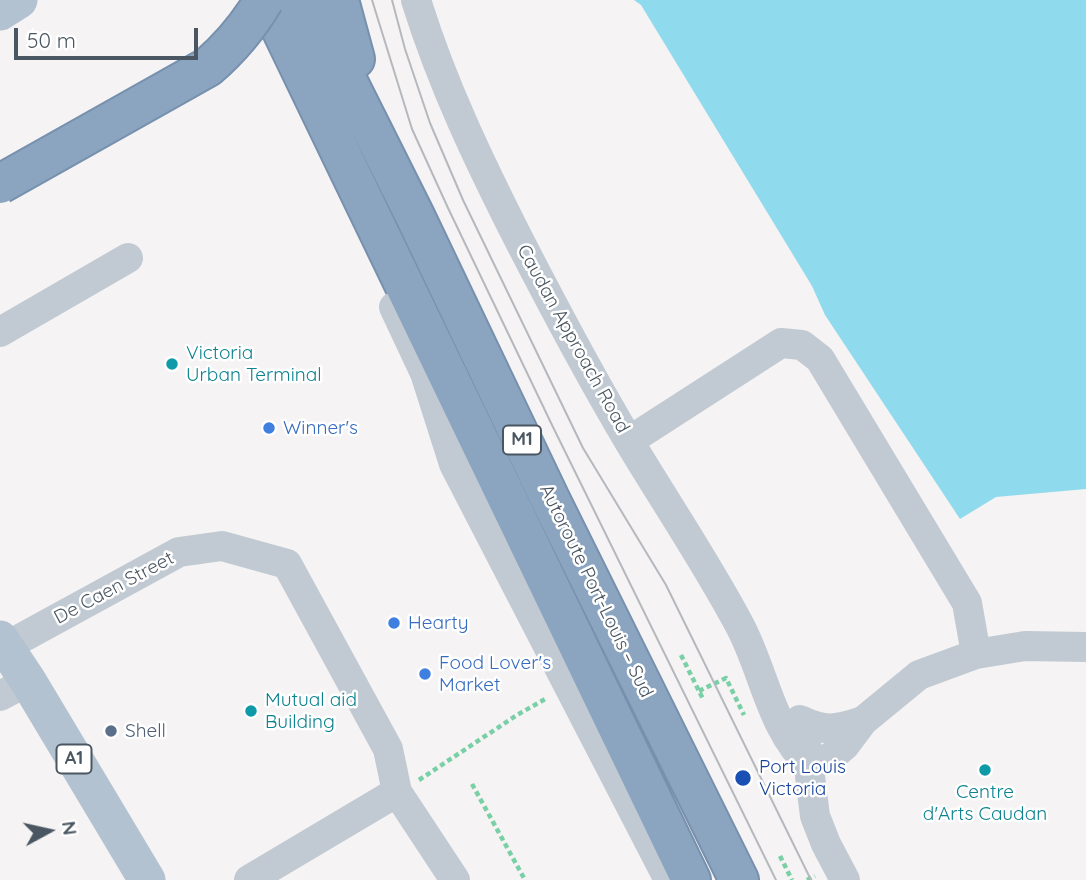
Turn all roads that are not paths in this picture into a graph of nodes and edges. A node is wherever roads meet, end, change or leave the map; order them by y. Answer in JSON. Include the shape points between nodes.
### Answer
{"nodes":[{"id":1,"x":19,"y":0,"type":"edge"},
{"id":2,"x":252,"y":0,"type":"edge"},
{"id":3,"x":265,"y":0,"type":"edge"},
{"id":4,"x":307,"y":0,"type":"edge"},
{"id":5,"x":340,"y":0,"type":"edge"},
{"id":6,"x":416,"y":0,"type":"edge"},
{"id":7,"x":0,"y":12,"type":"edge"},
{"id":8,"x":280,"y":59,"type":"junction"},
{"id":9,"x":384,"y":153,"type":"junction"},
{"id":10,"x":344,"y":157,"type":"junction"},
{"id":11,"x":0,"y":184,"type":"edge"},
{"id":12,"x":128,"y":258,"type":"dead end"},
{"id":13,"x":0,"y":332,"type":"edge"},
{"id":14,"x":629,"y":441,"type":"junction"},
{"id":15,"x":3,"y":643,"type":"edge"},
{"id":16,"x":1086,"y":647,"type":"edge"},
{"id":17,"x":976,"y":654,"type":"junction"},
{"id":18,"x":758,"y":664,"type":"junction"},
{"id":19,"x":14,"y":689,"type":"edge"},
{"id":20,"x":800,"y":720,"type":"junction"},
{"id":21,"x":863,"y":720,"type":"junction"},
{"id":22,"x":810,"y":765,"type":"junction"},
{"id":23,"x":397,"y":792,"type":"junction"},
{"id":24,"x":146,"y":880,"type":"edge"},
{"id":25,"x":249,"y":880,"type":"edge"},
{"id":26,"x":455,"y":880,"type":"edge"},
{"id":27,"x":669,"y":880,"type":"edge"},
{"id":28,"x":691,"y":880,"type":"edge"},
{"id":29,"x":739,"y":880,"type":"edge"},
{"id":30,"x":845,"y":880,"type":"edge"}],
"edges":[{"from":1,"to":7,"type":"main road"},
{"from":2,"to":8,"type":"highway"},
{"from":3,"to":10,"type":"highway","name":"Autoroute Port-Louis – Sud","number":"M1"},
{"from":3,"to":11,"type":"highway","bridge":true,"via":[[230,48],[208,67]]},
{"from":4,"to":9,"type":"highway","name":"Autoroute Port-Louis – Sud","number":"M1"},
{"from":5,"to":9,"type":"highway"},
{"from":6,"to":14,"type":"street","name":"Caudan Approach Road","via":[[452,103],[481,166]]},
{"from":8,"to":10,"type":"highway"},
{"from":8,"to":27,"type":"street","via":[[425,373],[454,464]]},
{"from":9,"to":29,"type":"highway","name":"Autoroute Port-Louis – Sud","number":"M1"},
{"from":10,"to":28,"type":"highway","name":"Autoroute Port-Louis – Sud","number":"M1"},
{"from":12,"to":13,"type":"street"},
{"from":14,"to":17,"type":"street","via":[[781,343],[802,345],[820,359],[967,603]]},
{"from":14,"to":18,"type":"street","name":"Caudan Approach Road","via":[[740,625]]},
{"from":15,"to":19,"type":"main road","number":"A1"},
{"from":15,"to":23,"type":"street","name":"De Caen Street","via":[[179,552],[222,546],[287,564],[388,749]]},
{"from":16,"to":17,"type":"street","via":[[1025,646]]},
{"from":17,"to":21,"type":"street","via":[[919,675]]},
{"from":18,"to":20,"type":"street"},
{"from":18,"to":22,"type":"street","via":[[784,735]]},
{"from":19,"to":24,"type":"main road","number":"A1"},
{"from":20,"to":21,"type":"street","via":[[818,729],[836,729]]},
{"from":20,"to":22,"type":"street"},
{"from":21,"to":22,"type":"street","via":[[831,757]]},
{"from":22,"to":30,"type":"street","via":[[816,816]]},
{"from":23,"to":25,"type":"street"},
{"from":23,"to":26,"type":"street","name":"De Caen Street"}]}
